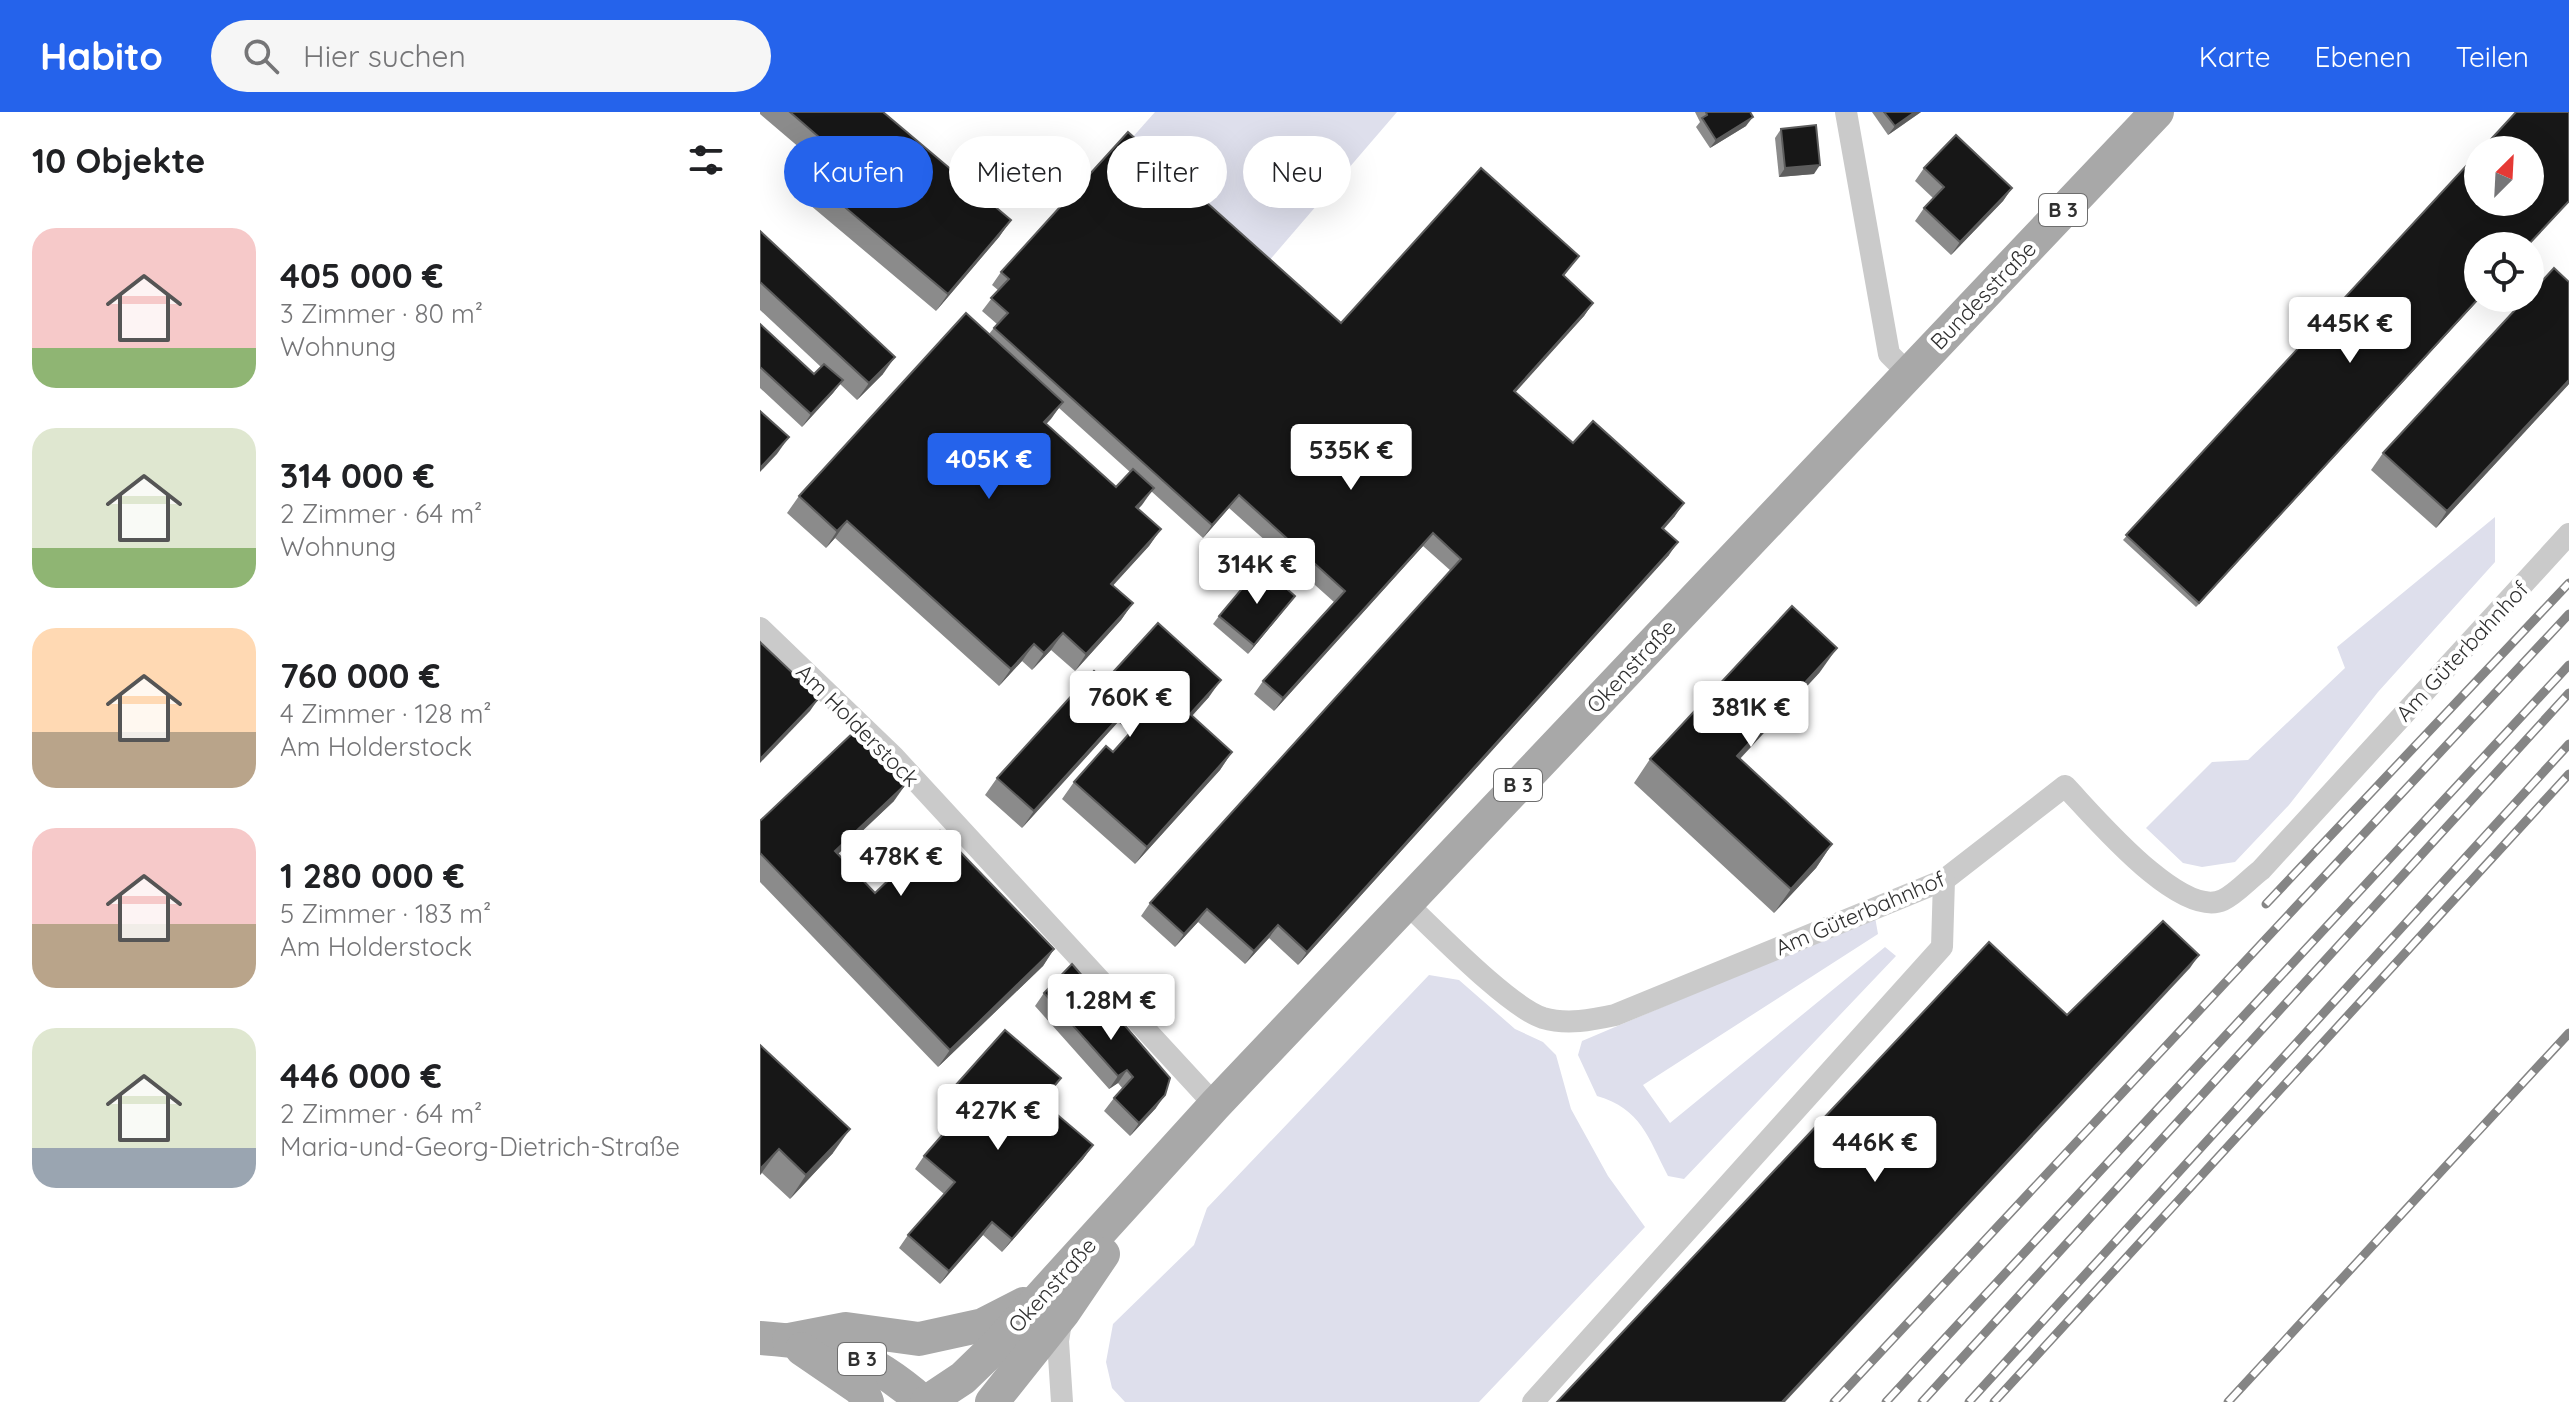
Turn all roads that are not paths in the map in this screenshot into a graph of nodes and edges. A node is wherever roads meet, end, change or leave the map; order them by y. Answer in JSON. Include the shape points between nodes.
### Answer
{"nodes":[{"id":1,"x":1846,"y":112,"type":"edge"},
{"id":2,"x":2157,"y":112,"type":"edge"},
{"id":3,"x":1908,"y":373,"type":"junction"},
{"id":4,"x":2569,"y":534,"type":"edge"},
{"id":5,"x":760,"y":628,"type":"edge"},
{"id":6,"x":1944,"y":880,"type":"junction"},
{"id":7,"x":1407,"y":904,"type":"junction"},
{"id":8,"x":1215,"y":1105,"type":"junction"},
{"id":9,"x":1054,"y":1303,"type":"junction"},
{"id":10,"x":774,"y":1339,"type":"edge"},
{"id":11,"x":919,"y":1339,"type":"junction"},
{"id":12,"x":963,"y":1378,"type":"junction"},
{"id":13,"x":867,"y":1402,"type":"edge"},
{"id":14,"x":925,"y":1402,"type":"edge"},
{"id":15,"x":991,"y":1402,"type":"edge"},
{"id":16,"x":1062,"y":1402,"type":"edge"},
{"id":17,"x":1533,"y":1402,"type":"edge"}],
"edges":[{"from":1,"to":3,"type":"street","via":[[1889,354]]},
{"from":2,"to":3,"type":"main road","name":"Bundesstraße","number":"B 3"},
{"from":3,"to":7,"type":"main road","name":"Okenstraße","number":"B 3"},
{"from":4,"to":6,"type":"street","name":"Am Güterbahnhof","via":[[2261,870],[2221,901],[2197,901],[2158,879],[2065,786]]},
{"from":5,"to":8,"type":"street","name":"Am Holderstock","via":[[894,757]]},
{"from":6,"to":7,"type":"street","name":"Am Güterbahnhof","via":[[1615,1015],[1579,1022],[1543,1018],[1514,1003]]},
{"from":6,"to":17,"type":"street","via":[[1942,947]]},
{"from":7,"to":8,"type":"main road","name":"Okenstraße","number":"B 3"},
{"from":8,"to":9,"type":"main road","name":"Okenstraße","number":"B 3"},
{"from":9,"to":11,"type":"main road","number":"B 3"},
{"from":9,"to":12,"type":"main road","name":"Okenstraße","number":"B 3"},
{"from":9,"to":15,"type":"main road","name":"Okenstraße","number":"B 3"},
{"from":9,"to":16,"type":"street"},
{"from":10,"to":11,"type":"main road","number":"B 3","via":[[846,1329]]},
{"from":10,"to":13,"type":"main road","number":"B 3","via":[[862,1390]]},
{"from":10,"to":14,"type":"main road","number":"B 3","via":[[839,1349],[883,1368]]},
{"from":11,"to":12,"type":"main road","number":"B 3"},
{"from":12,"to":14,"type":"main road","name":"Okenstraße","number":"B 3"},
{"from":12,"to":15,"type":"main road","number":"B 3"}]}
